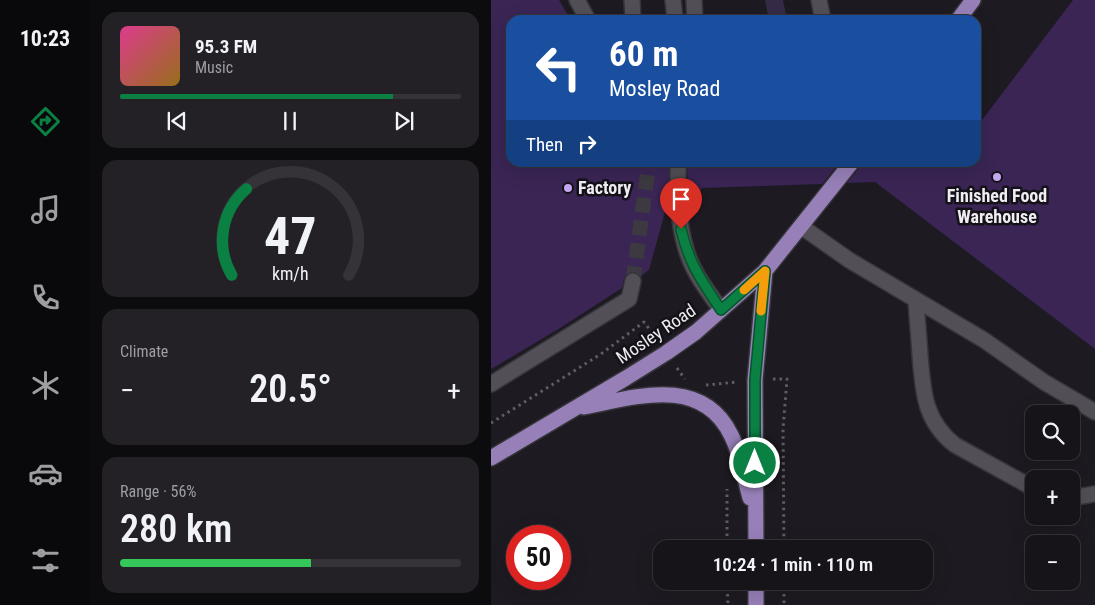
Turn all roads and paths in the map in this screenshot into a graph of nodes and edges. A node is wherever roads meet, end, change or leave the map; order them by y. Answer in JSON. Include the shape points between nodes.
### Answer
{"nodes":[{"id":1,"x":577,"y":0,"type":"edge"},
{"id":2,"x":632,"y":0,"type":"edge"},
{"id":3,"x":673,"y":0,"type":"edge"},
{"id":4,"x":694,"y":0,"type":"edge"},
{"id":5,"x":819,"y":0,"type":"edge"},
{"id":6,"x":973,"y":0,"type":"edge"},
{"id":7,"x":585,"y":15,"type":"edge"},
{"id":8,"x":633,"y":15,"type":"edge"},
{"id":9,"x":674,"y":15,"type":"edge"},
{"id":10,"x":695,"y":15,"type":"edge"},
{"id":11,"x":822,"y":15,"type":"edge"},
{"id":12,"x":962,"y":15,"type":"edge"},
{"id":13,"x":678,"y":167,"type":"edge"},
{"id":14,"x":848,"y":167,"type":"edge"},
{"id":15,"x":802,"y":227,"type":"junction"},
{"id":16,"x":765,"y":271,"type":"junction"},
{"id":17,"x":633,"y":281,"type":"tunnel mouth"},
{"id":18,"x":916,"y":300,"type":"junction"},
{"id":19,"x":721,"y":310,"type":"junction"},
{"id":20,"x":644,"y":322,"type":"dead end"},
{"id":21,"x":787,"y":379,"type":"dead end"},
{"id":22,"x":491,"y":384,"type":"edge"},
{"id":23,"x":573,"y":409,"type":"junction"},
{"id":24,"x":1095,"y":412,"type":"edge"},
{"id":25,"x":491,"y":423,"type":"edge"},
{"id":26,"x":491,"y":458,"type":"edge"},
{"id":27,"x":1025,"y":484,"type":"edge"},
{"id":28,"x":727,"y":486,"type":"dead end"},
{"id":29,"x":1095,"y":494,"type":"edge"},
{"id":30,"x":1080,"y":496,"type":"edge"},
{"id":31,"x":755,"y":518,"type":"junction"},
{"id":32,"x":727,"y":540,"type":"edge"},
{"id":33,"x":756,"y":540,"type":"edge"},
{"id":34,"x":784,"y":540,"type":"edge"},
{"id":35,"x":727,"y":590,"type":"edge"},
{"id":36,"x":756,"y":590,"type":"edge"},
{"id":37,"x":784,"y":590,"type":"edge"},
{"id":38,"x":728,"y":605,"type":"edge"},
{"id":39,"x":756,"y":605,"type":"edge"},
{"id":40,"x":784,"y":605,"type":"edge"}],
"edges":[{"from":1,"to":7,"type":"lane"},
{"from":2,"to":8,"type":"lane"},
{"from":3,"to":9,"type":"lane"},
{"from":4,"to":10,"type":"lane"},
{"from":5,"to":11,"type":"lane"},
{"from":6,"to":12,"type":"main road"},
{"from":13,"to":19,"type":"lane","via":[[685,247],[694,270]]},
{"from":14,"to":15,"type":"main road","name":"Mosley Road"},
{"from":15,"to":16,"type":"main road","name":"Mosley Road"},
{"from":15,"to":18,"type":"lane"},
{"from":16,"to":19,"type":"main road","name":"Mosley Road"},
{"from":16,"to":31,"type":"main road","via":[[755,380]]},
{"from":17,"to":22,"type":"lane","via":[[629,299]]},
{"from":18,"to":24,"type":"lane"},
{"from":18,"to":27,"type":"lane","via":[[922,382],[933,420],[944,437],[955,446]]},
{"from":19,"to":23,"type":"main road","name":"Mosley Road","via":[[666,353]]},
{"from":20,"to":25,"type":"path","via":[[601,354]]},
{"from":21,"to":34,"type":"path","via":[[783,429]]},
{"from":23,"to":26,"type":"main road","name":"Mosley Road"},
{"from":23,"to":31,"type":"main road","via":[[647,395],[665,394],[697,401],[725,424],[731,435]]},
{"from":28,"to":32,"type":"path"},
{"from":29,"to":30,"type":"lane"},
{"from":31,"to":33,"type":"main road"},
{"from":35,"to":38,"type":"path"},
{"from":36,"to":39,"type":"main road"},
{"from":37,"to":40,"type":"path"}]}
